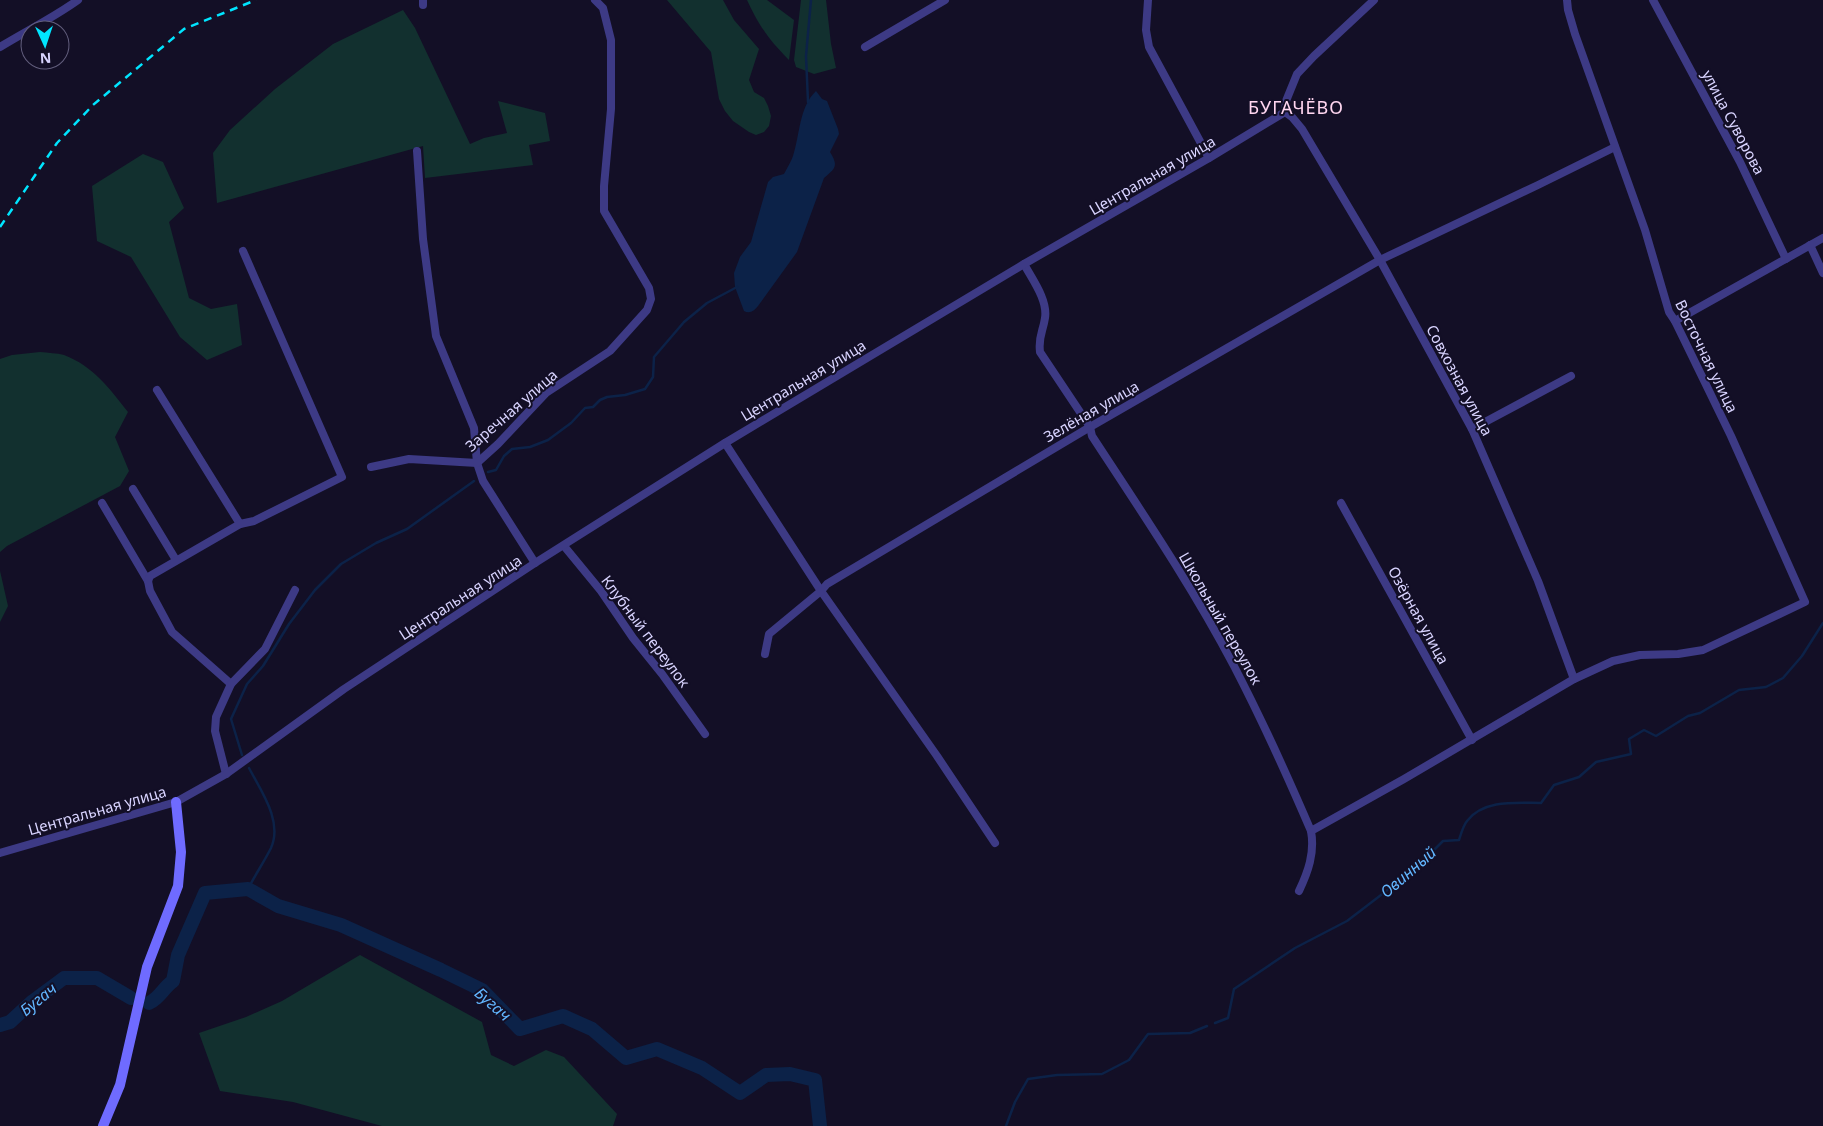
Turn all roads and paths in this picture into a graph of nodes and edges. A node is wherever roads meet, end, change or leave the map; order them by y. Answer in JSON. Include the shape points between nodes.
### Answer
{"nodes":[{"id":1,"x":78,"y":0,"type":"edge"},
{"id":2,"x":595,"y":0,"type":"edge"},
{"id":3,"x":945,"y":0,"type":"edge"},
{"id":4,"x":1148,"y":0,"type":"edge"},
{"id":5,"x":1374,"y":0,"type":"edge"},
{"id":6,"x":1567,"y":0,"type":"edge"},
{"id":7,"x":1654,"y":0,"type":"edge"},
{"id":8,"x":865,"y":47,"type":"dead end"},
{"id":9,"x":0,"y":48,"type":"edge"},
{"id":10,"x":1285,"y":112,"type":"junction"},
{"id":11,"x":1615,"y":147,"type":"junction"},
{"id":12,"x":417,"y":151,"type":"dead end"},
{"id":13,"x":1209,"y":158,"type":"junction"},
{"id":14,"x":1823,"y":238,"type":"edge"},
{"id":15,"x":1810,"y":245,"type":"junction"},
{"id":16,"x":243,"y":251,"type":"dead end"},
{"id":17,"x":1786,"y":258,"type":"junction"},
{"id":18,"x":1380,"y":260,"type":"junction"},
{"id":19,"x":1024,"y":264,"type":"junction"},
{"id":20,"x":1823,"y":273,"type":"edge"},
{"id":21,"x":1675,"y":321,"type":"junction"},
{"id":22,"x":1571,"y":376,"type":"dead end"},
{"id":23,"x":157,"y":390,"type":"dead end"},
{"id":24,"x":1090,"y":428,"type":"junction"},
{"id":25,"x":1472,"y":429,"type":"junction"},
{"id":26,"x":725,"y":443,"type":"junction"},
{"id":27,"x":477,"y":463,"type":"junction"},
{"id":28,"x":371,"y":468,"type":"dead end"},
{"id":29,"x":133,"y":489,"type":"dead end"},
{"id":30,"x":102,"y":503,"type":"dead end"},
{"id":31,"x":1341,"y":503,"type":"dead end"},
{"id":32,"x":240,"y":524,"type":"junction"},
{"id":33,"x":564,"y":546,"type":"junction"},
{"id":34,"x":176,"y":560,"type":"junction"},
{"id":35,"x":535,"y":563,"type":"junction"},
{"id":36,"x":148,"y":581,"type":"junction"},
{"id":37,"x":295,"y":590,"type":"dead end"},
{"id":38,"x":821,"y":591,"type":"junction"},
{"id":39,"x":765,"y":654,"type":"dead end"},
{"id":40,"x":1574,"y":680,"type":"junction"},
{"id":41,"x":231,"y":684,"type":"junction"},
{"id":42,"x":705,"y":734,"type":"dead end"},
{"id":43,"x":1472,"y":740,"type":"junction"},
{"id":44,"x":226,"y":774,"type":"junction"},
{"id":45,"x":176,"y":802,"type":"junction"},
{"id":46,"x":1311,"y":832,"type":"junction"},
{"id":47,"x":994,"y":843,"type":"dead end"},
{"id":48,"x":0,"y":853,"type":"edge"},
{"id":49,"x":1299,"y":891,"type":"dead end"},
{"id":50,"x":103,"y":1126,"type":"edge"}],
"edges":[{"from":1,"to":9,"type":"street"},
{"from":2,"to":27,"type":"street","name":"Заречная улица","via":[[603,8],[611,40],[612,109],[604,211],[649,288],[650,304],[644,315],[610,351],[546,393]]},
{"from":3,"to":8,"type":"street"},
{"from":4,"to":13,"type":"street","via":[[1146,30],[1149,47]]},
{"from":5,"to":10,"type":"street","via":[[1297,74]]},
{"from":6,"to":11,"type":"street","name":"Восточная улица","via":[[1575,34]]},
{"from":7,"to":17,"type":"street","name":"улица Суворова","via":[[1740,162]]},
{"from":10,"to":13,"type":"street","name":"Центральная улица"},
{"from":10,"to":18,"type":"street","name":"Совхозная улица","via":[[1302,129]]},
{"from":11,"to":18,"type":"street","name":"Зелёная улица"},
{"from":11,"to":21,"type":"street","name":"Восточная улица","via":[[1645,230],[1669,312]]},
{"from":12,"to":27,"type":"street","via":[[423,239],[436,336],[474,428]]},
{"from":13,"to":19,"type":"street","name":"Центральная улица"},
{"from":14,"to":15,"type":"street"},
{"from":15,"to":17,"type":"street"},
{"from":15,"to":20,"type":"street"},
{"from":16,"to":32,"type":"street","via":[[342,477],[254,522]]},
{"from":17,"to":21,"type":"street"},
{"from":18,"to":24,"type":"street","name":"Зелёная улица"},
{"from":18,"to":25,"type":"street","name":"Совхозная улица"},
{"from":19,"to":24,"type":"street","name":"Школьный переулок","via":[[1044,302],[1046,316],[1039,339],[1040,352]]},
{"from":19,"to":26,"type":"street","name":"Центральная улица"},
{"from":21,"to":40,"type":"street","name":"Восточная улица","via":[[1731,436],[1805,602],[1703,650],[1623,658]]},
{"from":22,"to":25,"type":"street"},
{"from":23,"to":32,"type":"street"},
{"from":24,"to":38,"type":"street","name":"Зелёная улица","via":[[827,584]]},
{"from":24,"to":46,"type":"street","name":"Школьный переулок","via":[[1233,664],[1274,745]]},
{"from":25,"to":40,"type":"street","name":"Совхозная улица","via":[[1538,581]]},
{"from":26,"to":33,"type":"street","name":"Центральная улица"},
{"from":26,"to":38,"type":"street"},
{"from":27,"to":28,"type":"street","name":"Заречная улица","via":[[409,459]]},
{"from":27,"to":35,"type":"street","via":[[482,481]]},
{"from":29,"to":34,"type":"street"},
{"from":30,"to":36,"type":"street"},
{"from":31,"to":43,"type":"street","name":"Озёрная улица"},
{"from":32,"to":34,"type":"street"},
{"from":33,"to":35,"type":"street","name":"Центральная улица"},
{"from":33,"to":42,"type":"street","name":"Клубный переулок"},
{"from":34,"to":36,"type":"street","via":[[152,574]]},
{"from":35,"to":44,"type":"street","name":"Центральная улица","via":[[344,690]]},
{"from":36,"to":41,"type":"street","via":[[172,632]]},
{"from":37,"to":41,"type":"street","via":[[265,649]]},
{"from":38,"to":39,"type":"street","name":"Зелёная улица","via":[[769,634]]},
{"from":38,"to":47,"type":"street"},
{"from":40,"to":43,"type":"street"},
{"from":41,"to":44,"type":"street","via":[[214,723]]},
{"from":43,"to":46,"type":"street"},
{"from":44,"to":45,"type":"street","name":"Центральная улица"},
{"from":45,"to":48,"type":"street","name":"Центральная улица"},
{"from":45,"to":50,"type":"street","via":[[181,852],[178,886],[148,967],[120,1085]]},
{"from":46,"to":49,"type":"street","via":[[1313,839],[1308,872]]}]}
